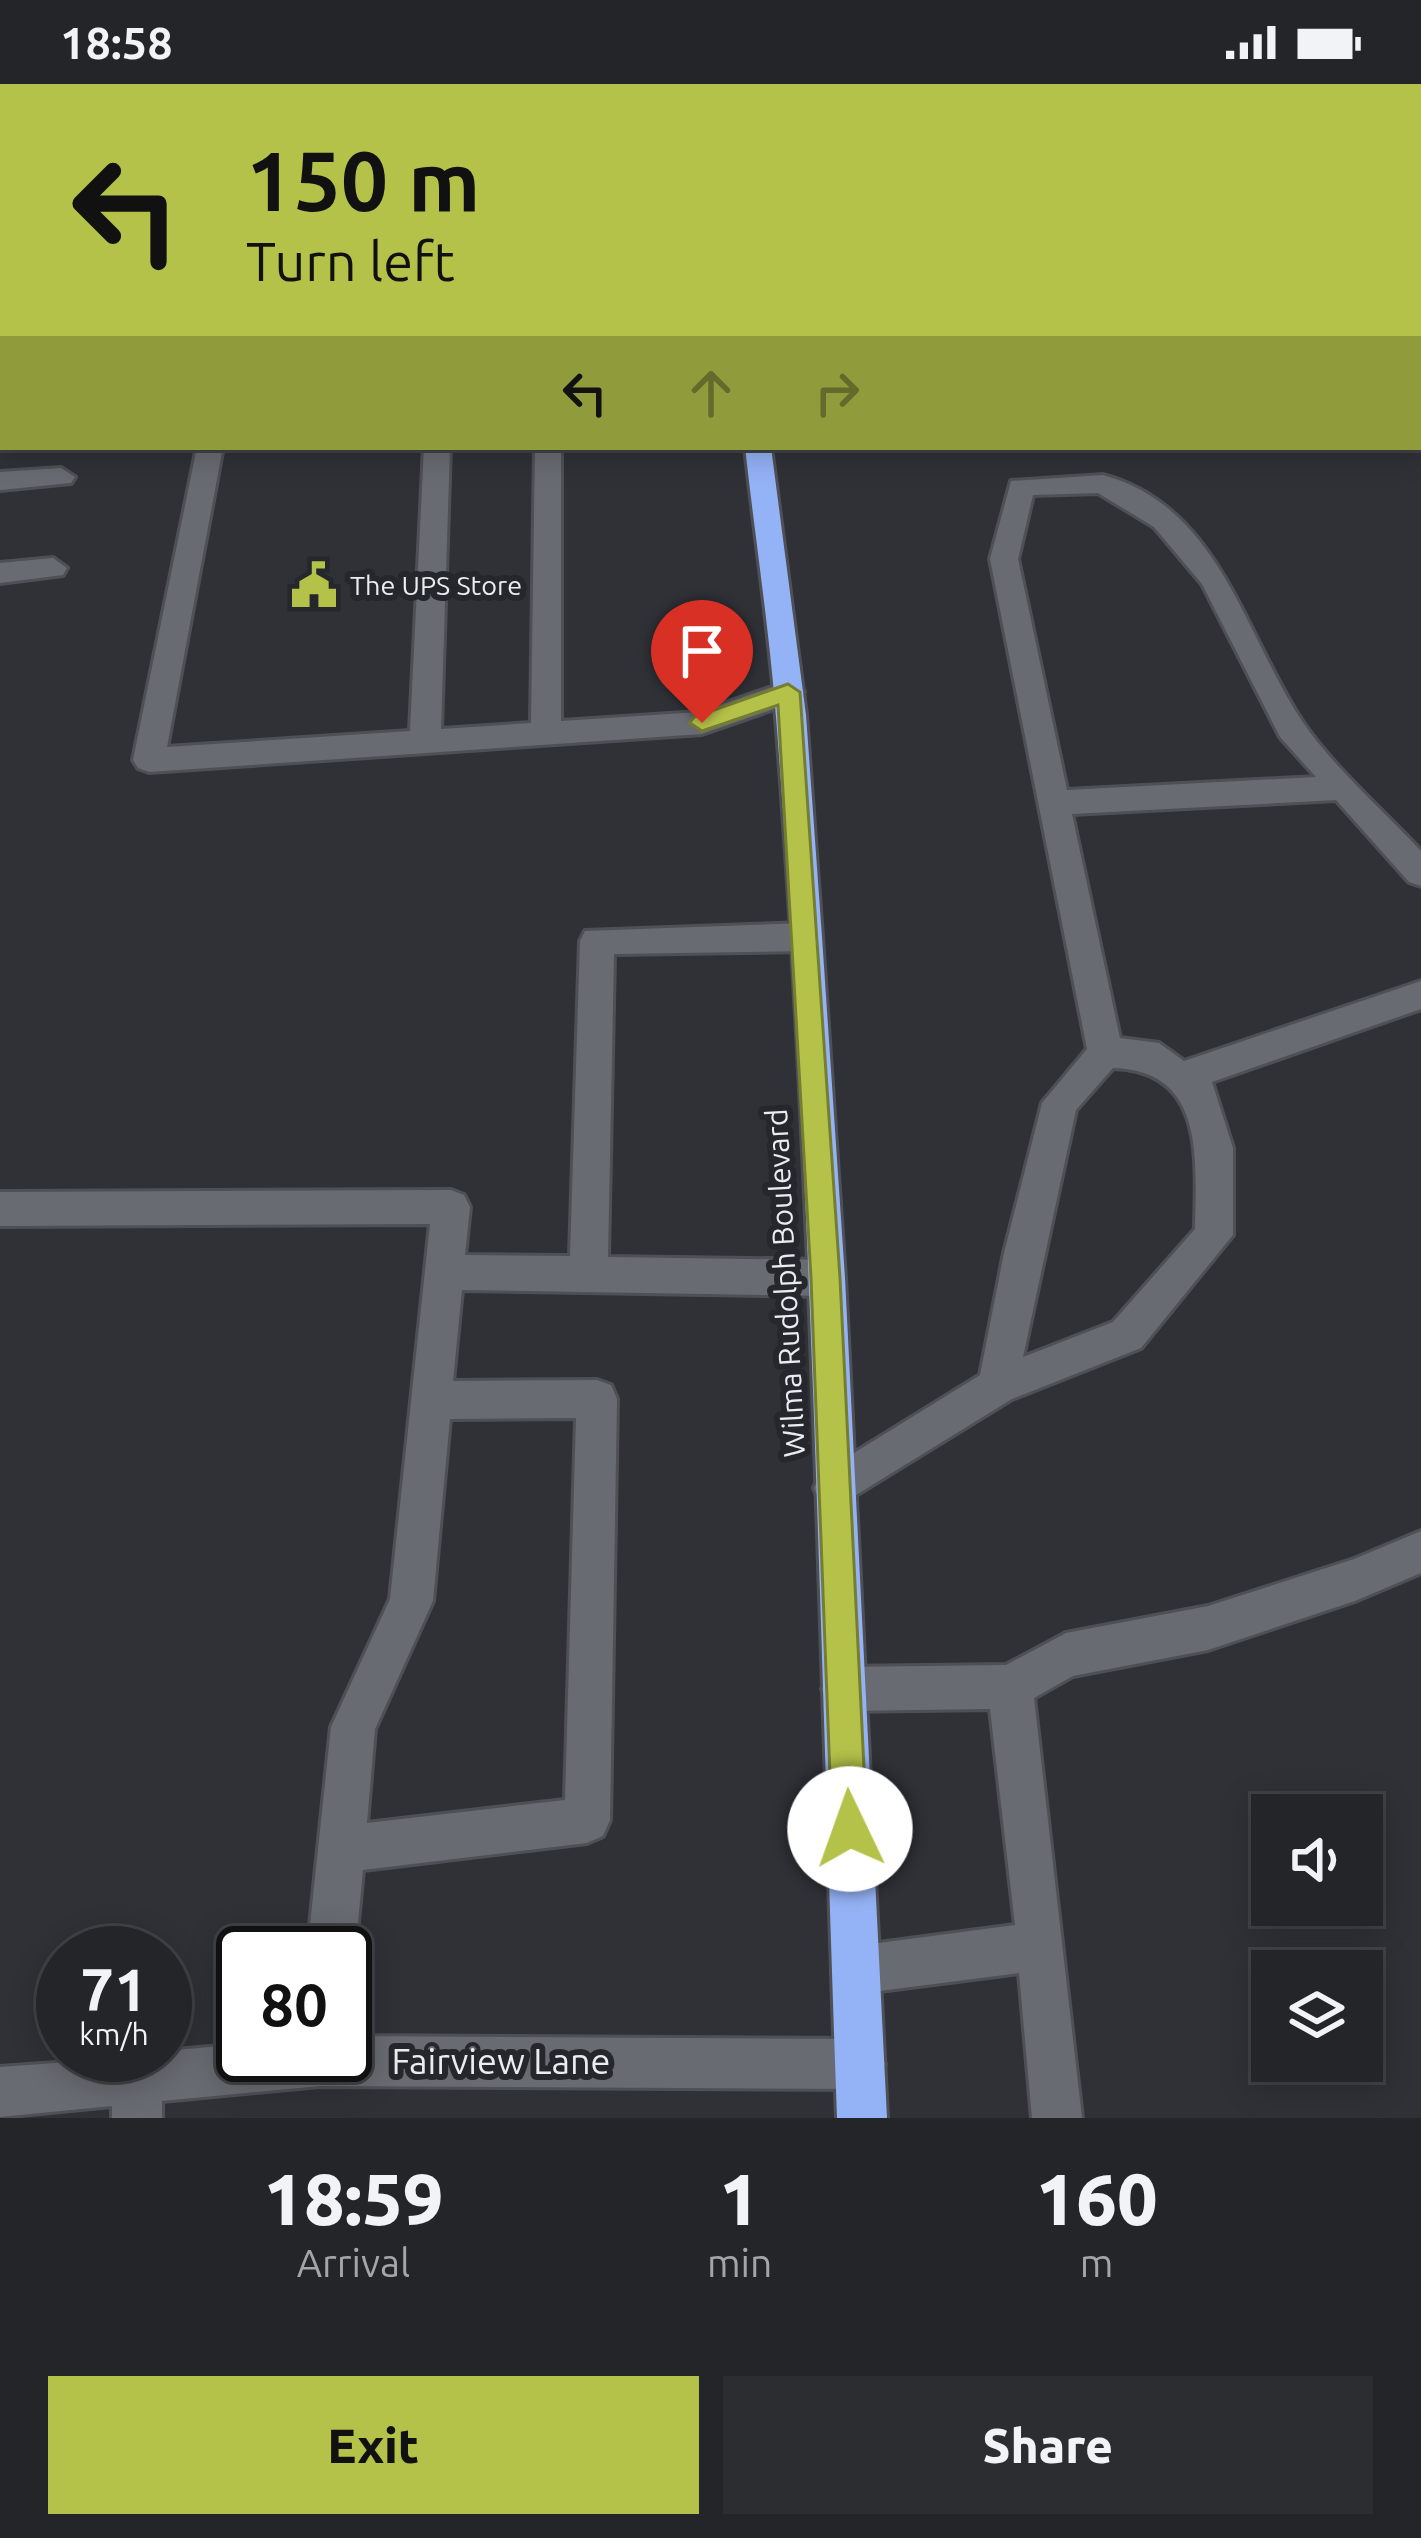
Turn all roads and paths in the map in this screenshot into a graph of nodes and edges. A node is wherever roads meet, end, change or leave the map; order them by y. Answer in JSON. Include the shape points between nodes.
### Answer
{"nodes":[{"id":1,"x":209,"y":450,"type":"edge"},
{"id":2,"x":437,"y":450,"type":"edge"},
{"id":3,"x":548,"y":450,"type":"edge"},
{"id":4,"x":758,"y":450,"type":"edge"},
{"id":5,"x":61,"y":477,"type":"dead end"},
{"id":6,"x":0,"y":481,"type":"edge"},
{"id":7,"x":53,"y":568,"type":"dead end"},
{"id":8,"x":0,"y":574,"type":"edge"},
{"id":9,"x":788,"y":692,"type":"junction"},
{"id":10,"x":547,"y":737,"type":"junction"},
{"id":11,"x":425,"y":744,"type":"junction"},
{"id":12,"x":1340,"y":788,"type":"junction"},
{"id":13,"x":1053,"y":803,"type":"junction"},
{"id":14,"x":1421,"y":873,"type":"edge"},
{"id":15,"x":805,"y":937,"type":"junction"},
{"id":16,"x":1421,"y":995,"type":"edge"},
{"id":17,"x":1105,"y":1053,"type":"junction"},
{"id":18,"x":1180,"y":1078,"type":"junction"},
{"id":19,"x":0,"y":1209,"type":"edge"},
{"id":20,"x":443,"y":1272,"type":"junction"},
{"id":21,"x":589,"y":1273,"type":"junction"},
{"id":22,"x":826,"y":1278,"type":"junction"},
{"id":23,"x":998,"y":1386,"type":"junction"},
{"id":24,"x":431,"y":1400,"type":"junction"},
{"id":25,"x":835,"y":1488,"type":"junction"},
{"id":26,"x":1421,"y":1552,"type":"edge"},
{"id":27,"x":1010,"y":1687,"type":"junction"},
{"id":28,"x":844,"y":1689,"type":"junction"},
{"id":29,"x":341,"y":1849,"type":"junction"},
{"id":30,"x":334,"y":1926,"type":"edge"},
{"id":31,"x":1041,"y":1946,"type":"junction"},
{"id":32,"x":856,"y":1970,"type":"junction"},
{"id":33,"x":372,"y":2059,"type":"edge"},
{"id":34,"x":860,"y":2064,"type":"junction"},
{"id":35,"x":216,"y":2081,"type":"edge"},
{"id":36,"x":0,"y":2092,"type":"edge"},
{"id":37,"x":137,"y":2098,"type":"edge"},
{"id":38,"x":862,"y":2118,"type":"edge"},
{"id":39,"x":1057,"y":2118,"type":"edge"}],
"edges":[{"from":1,"to":11,"type":"street","via":[[149,760]]},
{"from":2,"to":11,"type":"street"},
{"from":3,"to":10,"type":"street"},
{"from":4,"to":9,"type":"highway","name":"Wilma Rudolph Boulevard"},
{"from":5,"to":6,"type":"street"},
{"from":7,"to":8,"type":"street"},
{"from":9,"to":10,"type":"street","via":[[702,723]]},
{"from":9,"to":15,"type":"highway","name":"Wilma Rudolph Boulevard"},
{"from":10,"to":11,"type":"street"},
{"from":12,"to":13,"type":"street"},
{"from":12,"to":13,"type":"street","via":[[1291,729],[1214,579],[1164,520],[1102,484],[1021,488],[1004,559]]},
{"from":12,"to":14,"type":"street"},
{"from":13,"to":17,"type":"street"},
{"from":15,"to":21,"type":"street","via":[[597,941]]},
{"from":15,"to":22,"type":"highway","name":"Wilma Rudolph Boulevard"},
{"from":16,"to":18,"type":"street"},
{"from":17,"to":18,"type":"street","via":[[1148,1054]]},
{"from":17,"to":23,"type":"street","via":[[1060,1103]]},
{"from":18,"to":23,"type":"street","via":[[1198,1092],[1215,1148],[1214,1235],[1127,1335]]},
{"from":19,"to":20,"type":"street","via":[[451,1207]]},
{"from":20,"to":21,"type":"street"},
{"from":20,"to":24,"type":"street"},
{"from":21,"to":22,"type":"street"},
{"from":22,"to":25,"type":"highway","name":"Wilma Rudolph Boulevard"},
{"from":23,"to":25,"type":"street"},
{"from":24,"to":29,"type":"street","via":[[412,1601],[353,1727]]},
{"from":24,"to":29,"type":"street","via":[[597,1399],[587,1820]]},
{"from":25,"to":28,"type":"highway","name":"Wilma Rudolph Boulevard"},
{"from":26,"to":27,"type":"street","via":[[1208,1628],[1066,1655]]},
{"from":27,"to":28,"type":"street"},
{"from":27,"to":31,"type":"street"},
{"from":28,"to":32,"type":"highway","name":"Wilma Rudolph Boulevard"},
{"from":29,"to":30,"type":"street"},
{"from":31,"to":32,"type":"street"},
{"from":31,"to":39,"type":"street"},
{"from":32,"to":34,"type":"highway","name":"Wilma Rudolph Boulevard"},
{"from":33,"to":34,"type":"street","name":"Fairview Lane"},
{"from":34,"to":38,"type":"highway","name":"Wilma Rudolph Boulevard"},
{"from":35,"to":37,"type":"street","name":"Fairview Lane"},
{"from":36,"to":37,"type":"street","name":"Fairview Lane"}]}
